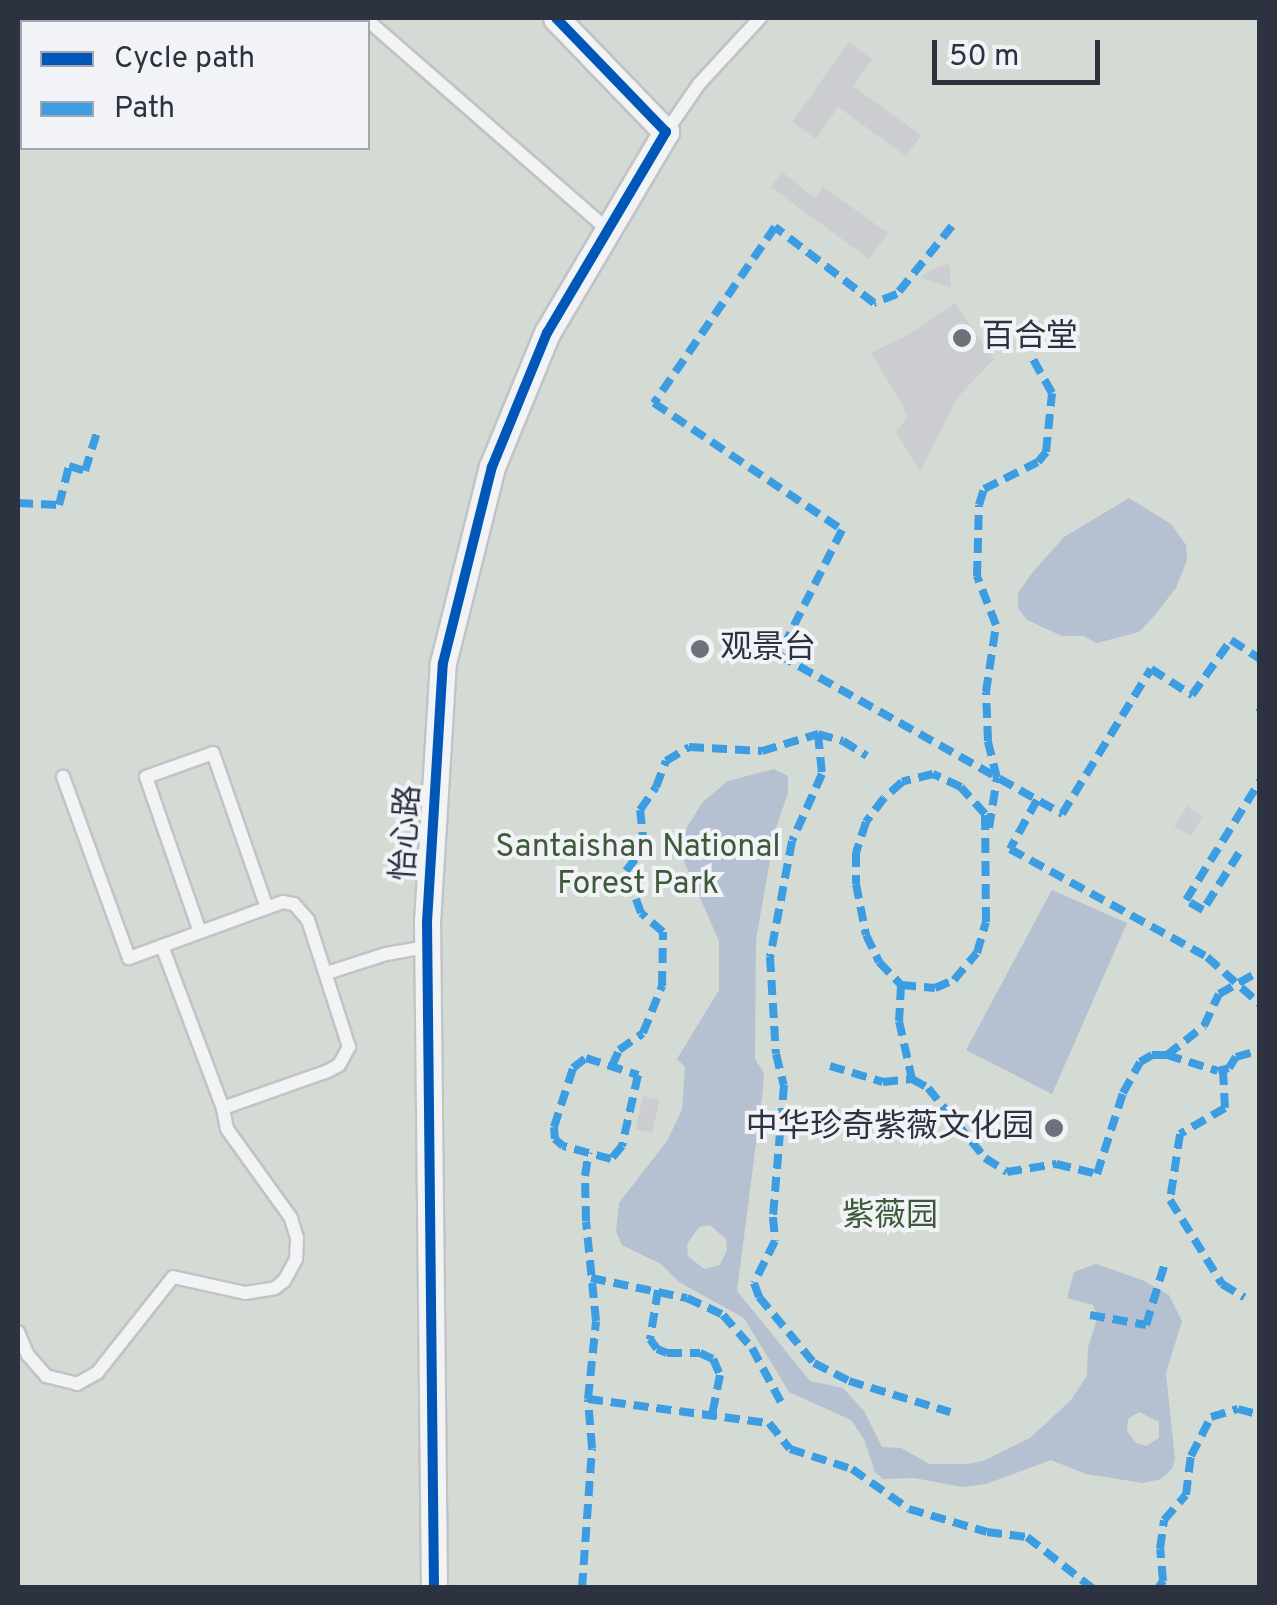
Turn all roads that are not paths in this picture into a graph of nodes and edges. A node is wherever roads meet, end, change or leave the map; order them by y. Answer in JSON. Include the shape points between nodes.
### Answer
{"nodes":[{"id":1,"x":556,"y":18,"type":"edge"},
{"id":2,"x":760,"y":18,"type":"edge"},
{"id":3,"x":370,"y":22,"type":"edge"},
{"id":4,"x":666,"y":132,"type":"junction"},
{"id":5,"x":608,"y":230,"type":"junction"},
{"id":6,"x":63,"y":776,"type":"dead end"},
{"id":7,"x":267,"y":908,"type":"junction"},
{"id":8,"x":200,"y":932,"type":"junction"},
{"id":9,"x":162,"y":946,"type":"junction"},
{"id":10,"x":427,"y":947,"type":"junction"},
{"id":11,"x":327,"y":973,"type":"junction"},
{"id":12,"x":223,"y":1108,"type":"junction"},
{"id":13,"x":18,"y":1332,"type":"edge"},
{"id":14,"x":434,"y":1588,"type":"edge"}],
"edges":[{"from":1,"to":4,"type":"street"},
{"from":2,"to":4,"type":"lane"},
{"from":3,"to":5,"type":"lane"},
{"from":4,"to":5,"type":"street","name":"怡心路"},
{"from":5,"to":10,"type":"street","name":"怡心路","via":[[547,334],[492,467],[443,663]]},
{"from":6,"to":9,"type":"lane","via":[[129,958]]},
{"from":7,"to":8,"type":"lane"},
{"from":7,"to":8,"type":"lane","via":[[213,753],[146,777]]},
{"from":7,"to":11,"type":"lane","via":[[283,902],[301,910]]},
{"from":8,"to":9,"type":"lane"},
{"from":9,"to":12,"type":"lane"},
{"from":10,"to":11,"type":"lane"},
{"from":10,"to":14,"type":"street","name":"怡心路"},
{"from":11,"to":12,"type":"lane","via":[[348,1036],[346,1056],[317,1076]]},
{"from":12,"to":13,"type":"lane","via":[[228,1129],[290,1218],[296,1259],[284,1281],[245,1293],[173,1276],[98,1372],[77,1384],[46,1376]]}]}
